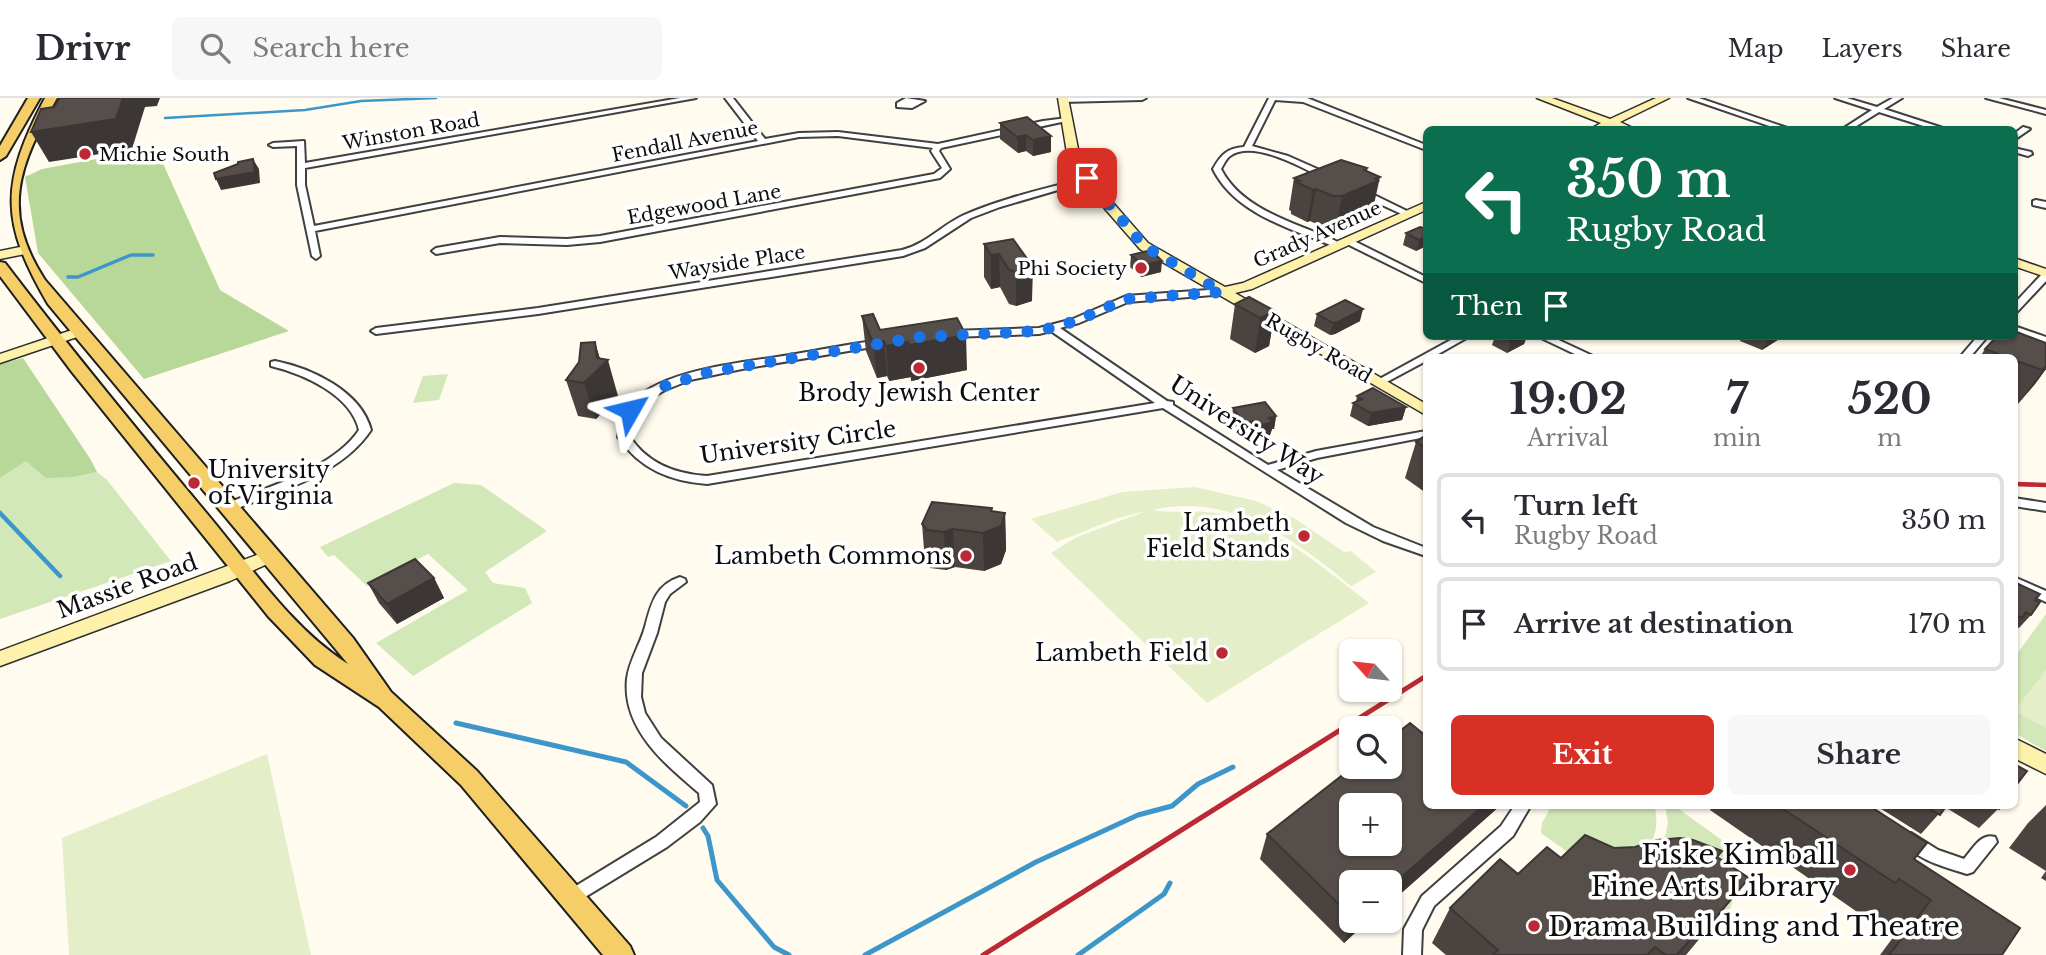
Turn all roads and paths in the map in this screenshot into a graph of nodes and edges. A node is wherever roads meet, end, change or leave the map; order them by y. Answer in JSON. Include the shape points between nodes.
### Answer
{"nodes":[{"id":1,"x":34,"y":98,"type":"edge"},
{"id":2,"x":51,"y":98,"type":"edge"},
{"id":3,"x":692,"y":98,"type":"edge"},
{"id":4,"x":729,"y":98,"type":"edge"},
{"id":5,"x":1142,"y":98,"type":"edge"},
{"id":6,"x":1273,"y":98,"type":"edge"},
{"id":7,"x":1542,"y":98,"type":"edge"},
{"id":8,"x":1664,"y":98,"type":"edge"},
{"id":9,"x":1692,"y":98,"type":"edge"},
{"id":10,"x":1839,"y":98,"type":"edge"},
{"id":11,"x":1898,"y":98,"type":"edge"},
{"id":12,"x":1990,"y":98,"type":"edge"},
{"id":13,"x":1063,"y":99,"type":"edge"},
{"id":14,"x":1304,"y":99,"type":"edge"},
{"id":15,"x":1879,"y":110,"type":"junction"},
{"id":16,"x":2046,"y":112,"type":"edge"},
{"id":17,"x":1067,"y":120,"type":"junction"},
{"id":18,"x":1611,"y":122,"type":"junction"},
{"id":19,"x":1602,"y":126,"type":"edge"},
{"id":20,"x":1622,"y":126,"type":"edge"},
{"id":21,"x":1778,"y":126,"type":"edge"},
{"id":22,"x":1851,"y":126,"type":"edge"},
{"id":23,"x":1933,"y":126,"type":"edge"},
{"id":24,"x":2026,"y":129,"type":"dead end"},
{"id":25,"x":2018,"y":135,"type":"edge"},
{"id":26,"x":762,"y":141,"type":"junction"},
{"id":27,"x":273,"y":145,"type":"dead end"},
{"id":28,"x":938,"y":146,"type":"junction"},
{"id":29,"x":1423,"y":147,"type":"edge"},
{"id":30,"x":1247,"y":148,"type":"junction"},
{"id":31,"x":2018,"y":151,"type":"edge"},
{"id":32,"x":2028,"y":154,"type":"dead end"},
{"id":33,"x":0,"y":156,"type":"edge"},
{"id":34,"x":302,"y":166,"type":"junction"},
{"id":35,"x":1088,"y":180,"type":"junction"},
{"id":36,"x":1341,"y":183,"type":"edge"},
{"id":37,"x":1353,"y":188,"type":"edge"},
{"id":38,"x":2036,"y":203,"type":"dead end"},
{"id":39,"x":2046,"y":205,"type":"edge"},
{"id":40,"x":1423,"y":207,"type":"edge"},
{"id":41,"x":1409,"y":214,"type":"junction"},
{"id":42,"x":311,"y":229,"type":"junction"},
{"id":43,"x":1343,"y":243,"type":"junction"},
{"id":44,"x":20,"y":251,"type":"junction"},
{"id":45,"x":436,"y":251,"type":"dead end"},
{"id":46,"x":0,"y":256,"type":"edge"},
{"id":47,"x":316,"y":256,"type":"dead end"},
{"id":48,"x":2018,"y":264,"type":"edge"},
{"id":49,"x":0,"y":266,"type":"edge"},
{"id":50,"x":2046,"y":274,"type":"edge"},
{"id":51,"x":1423,"y":280,"type":"edge"},
{"id":52,"x":1222,"y":292,"type":"junction"},
{"id":53,"x":2018,"y":306,"type":"edge"},
{"id":54,"x":1053,"y":328,"type":"junction"},
{"id":55,"x":2018,"y":330,"type":"edge"},
{"id":56,"x":81,"y":331,"type":"junction"},
{"id":57,"x":376,"y":331,"type":"dead end"},
{"id":58,"x":933,"y":335,"type":"edge"},
{"id":59,"x":56,"y":340,"type":"junction"},
{"id":60,"x":1458,"y":340,"type":"edge"},
{"id":61,"x":1551,"y":340,"type":"edge"},
{"id":62,"x":1980,"y":340,"type":"edge"},
{"id":63,"x":2046,"y":340,"type":"edge"},
{"id":64,"x":894,"y":341,"type":"edge"},
{"id":65,"x":1432,"y":354,"type":"edge"},
{"id":66,"x":1583,"y":354,"type":"edge"},
{"id":67,"x":1968,"y":354,"type":"edge"},
{"id":68,"x":0,"y":359,"type":"edge"},
{"id":69,"x":1423,"y":359,"type":"edge"},
{"id":70,"x":275,"y":364,"type":"dead end"},
{"id":71,"x":1379,"y":383,"type":"junction"},
{"id":72,"x":1169,"y":404,"type":"junction"},
{"id":73,"x":1423,"y":408,"type":"edge"},
{"id":74,"x":1423,"y":436,"type":"edge"},
{"id":75,"x":1267,"y":469,"type":"junction"},
{"id":76,"x":2018,"y":503,"type":"edge"},
{"id":77,"x":2046,"y":507,"type":"edge"},
{"id":78,"x":229,"y":508,"type":"junction"},
{"id":79,"x":1423,"y":551,"type":"edge"},
{"id":80,"x":270,"y":556,"type":"junction"},
{"id":81,"x":240,"y":570,"type":"junction"},
{"id":82,"x":680,"y":582,"type":"dead end"},
{"id":83,"x":2018,"y":583,"type":"edge"},
{"id":84,"x":2046,"y":597,"type":"edge"},
{"id":85,"x":0,"y":659,"type":"edge"},
{"id":86,"x":387,"y":701,"type":"junction"},
{"id":87,"x":2018,"y":749,"type":"edge"},
{"id":88,"x":2046,"y":765,"type":"edge"},
{"id":89,"x":1520,"y":809,"type":"edge"},
{"id":90,"x":1899,"y":833,"type":"edge"},
{"id":91,"x":1989,"y":842,"type":"dead end"},
{"id":92,"x":572,"y":897,"type":"junction"},
{"id":93,"x":620,"y":955,"type":"edge"},
{"id":94,"x":1412,"y":955,"type":"edge"}],
"edges":[{"from":1,"to":33,"type":"main road"},
{"from":2,"to":44,"type":"main road","via":[[20,152],[12,182],[10,212]]},
{"from":3,"to":34,"type":"street","name":"Winston Road"},
{"from":4,"to":26,"type":"street"},
{"from":5,"to":13,"type":"street"},
{"from":6,"to":14,"type":"street"},
{"from":6,"to":30,"type":"street"},
{"from":7,"to":18,"type":"street"},
{"from":8,"to":18,"type":"street"},
{"from":9,"to":21,"type":"street"},
{"from":10,"to":15,"type":"street"},
{"from":11,"to":15,"type":"street"},
{"from":12,"to":16,"type":"street"},
{"from":13,"to":17,"type":"street","name":"Rugby Road"},
{"from":14,"to":29,"type":"street"},
{"from":15,"to":22,"type":"street"},
{"from":15,"to":23,"type":"street"},
{"from":17,"to":28,"type":"street","name":"Fendall Avenue"},
{"from":17,"to":35,"type":"street","name":"Rugby Road","via":[[1074,159]]},
{"from":18,"to":19,"type":"street"},
{"from":18,"to":20,"type":"street"},
{"from":24,"to":25,"type":"street"},
{"from":26,"to":28,"type":"street","name":"Fendall Avenue","via":[[826,133]]},
{"from":26,"to":42,"type":"street","name":"Fendall Avenue"},
{"from":27,"to":34,"type":"street","via":[[301,143]]},
{"from":28,"to":45,"type":"street","name":"Edgewood Lane","via":[[935,151],[947,169],[937,176],[600,239],[500,240]]},
{"from":30,"to":36,"type":"street","via":[[1271,151]]},
{"from":30,"to":43,"type":"street","via":[[1218,164],[1225,183],[1257,208]]},
{"from":31,"to":32,"type":"street"},
{"from":34,"to":42,"type":"street","via":[[301,185]]},
{"from":35,"to":52,"type":"street","name":"Rugby Road","via":[[1144,246]]},
{"from":35,"to":57,"type":"street","name":"Wayside Place","via":[[966,216],[930,243],[904,253],[538,311]]},
{"from":37,"to":41,"type":"street"},
{"from":38,"to":39,"type":"street"},
{"from":40,"to":41,"type":"street","name":"Grady Avenue"},
{"from":41,"to":43,"type":"street","name":"Grady Avenue"},
{"from":42,"to":47,"type":"street"},
{"from":43,"to":51,"type":"street"},
{"from":43,"to":52,"type":"street","name":"Grady Avenue","via":[[1247,286]]},
{"from":44,"to":46,"type":"street"},
{"from":44,"to":56,"type":"main road"},
{"from":48,"to":50,"type":"street"},
{"from":49,"to":59,"type":"main road"},
{"from":50,"to":53,"type":"street"},
{"from":52,"to":54,"type":"street","via":[[1126,299]]},
{"from":52,"to":71,"type":"street","name":"Rugby Road"},
{"from":54,"to":58,"type":"street"},
{"from":54,"to":72,"type":"street","name":"University Way"},
{"from":55,"to":63,"type":"street"},
{"from":56,"to":59,"type":"street"},
{"from":56,"to":78,"type":"main road"},
{"from":59,"to":68,"type":"street"},
{"from":59,"to":81,"type":"main road"},
{"from":60,"to":65,"type":"street"},
{"from":61,"to":66,"type":"street"},
{"from":62,"to":67,"type":"street"},
{"from":64,"to":72,"type":"street","name":"University Circle","via":[[681,379],[637,403],[625,420],[624,437],[637,453],[667,473],[707,480]]},
{"from":69,"to":71,"type":"street"},
{"from":70,"to":78,"type":"street","via":[[294,367],[326,386],[363,417],[365,430],[355,446],[335,461]]},
{"from":71,"to":73,"type":"street","name":"Rugby Road"},
{"from":72,"to":75,"type":"street","name":"University Way"},
{"from":74,"to":75,"type":"street"},
{"from":75,"to":79,"type":"street","name":"University Way","via":[[1376,534]]},
{"from":76,"to":77,"type":"street"},
{"from":78,"to":80,"type":"main road"},
{"from":80,"to":81,"type":"street","name":"Massie Road"},
{"from":80,"to":86,"type":"main road"},
{"from":81,"to":85,"type":"street","name":"Massie Road"},
{"from":81,"to":86,"type":"main road","via":[[323,659]]},
{"from":82,"to":92,"type":"street","via":[[658,598],[637,667],[634,695],[643,726],[674,762],[708,790],[708,804],[697,817]]},
{"from":83,"to":84,"type":"street"},
{"from":86,"to":92,"type":"main road","via":[[469,778]]},
{"from":87,"to":88,"type":"street"},
{"from":89,"to":94,"type":"street","via":[[1507,831],[1428,901],[1413,929]]},
{"from":90,"to":91,"type":"street","via":[[1933,855],[1966,867]]},
{"from":92,"to":93,"type":"main road"}]}
